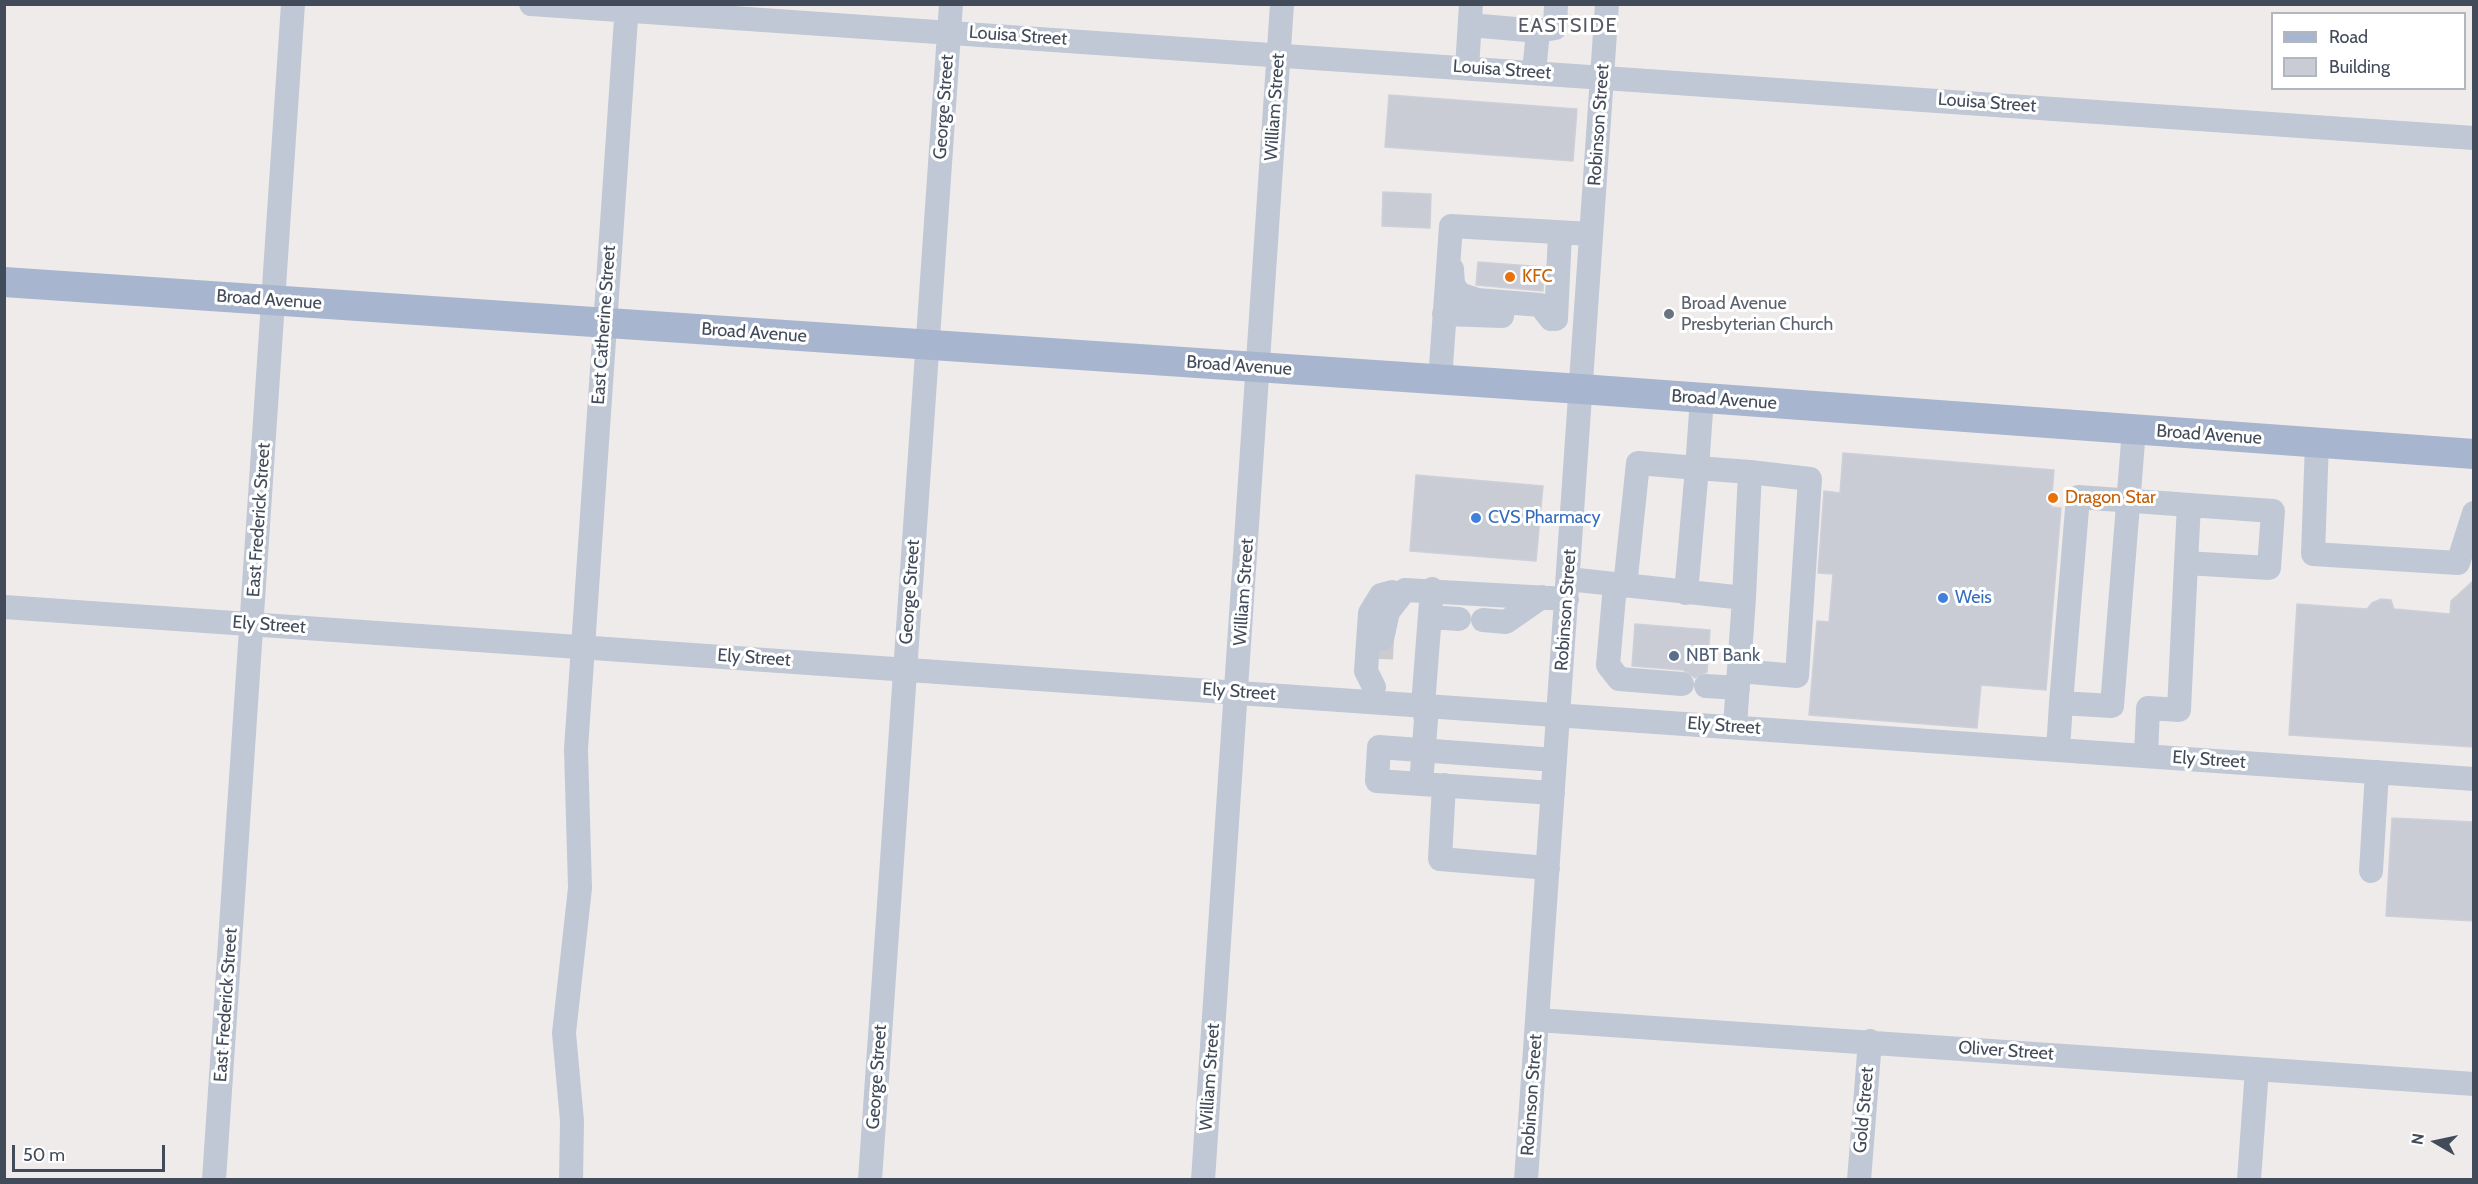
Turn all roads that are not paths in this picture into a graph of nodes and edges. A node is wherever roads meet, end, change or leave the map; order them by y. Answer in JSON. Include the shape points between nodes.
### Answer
{"nodes":[{"id":1,"x":293,"y":4,"type":"edge"},
{"id":2,"x":531,"y":4,"type":"edge"},
{"id":3,"x":951,"y":4,"type":"edge"},
{"id":4,"x":1282,"y":4,"type":"edge"},
{"id":5,"x":1556,"y":4,"type":"edge"},
{"id":6,"x":1607,"y":4,"type":"edge"},
{"id":7,"x":627,"y":8,"type":"edge"},
{"id":8,"x":1471,"y":15,"type":"edge"},
{"id":9,"x":1507,"y":15,"type":"edge"},
{"id":10,"x":949,"y":31,"type":"junction"},
{"id":11,"x":1538,"y":31,"type":"junction"},
{"id":12,"x":1279,"y":54,"type":"junction"},
{"id":13,"x":1467,"y":68,"type":"junction"},
{"id":14,"x":1534,"y":72,"type":"junction"},
{"id":15,"x":1602,"y":78,"type":"junction"},
{"id":16,"x":2474,"y":138,"type":"edge"},
{"id":17,"x":1560,"y":232,"type":"junction"},
{"id":18,"x":1591,"y":234,"type":"junction"},
{"id":19,"x":1450,"y":245,"type":"junction"},
{"id":20,"x":4,"y":282,"type":"edge"},
{"id":21,"x":273,"y":300,"type":"junction"},
{"id":22,"x":1444,"y":314,"type":"junction"},
{"id":23,"x":1554,"y":319,"type":"junction"},
{"id":24,"x":1585,"y":320,"type":"junction"},
{"id":25,"x":604,"y":322,"type":"junction"},
{"id":26,"x":927,"y":345,"type":"junction"},
{"id":27,"x":1258,"y":367,"type":"junction"},
{"id":28,"x":1440,"y":380,"type":"junction"},
{"id":29,"x":1581,"y":389,"type":"junction"},
{"id":30,"x":1702,"y":398,"type":"junction"},
{"id":31,"x":2134,"y":429,"type":"junction"},
{"id":32,"x":2317,"y":442,"type":"junction"},
{"id":33,"x":2474,"y":454,"type":"edge"},
{"id":34,"x":1697,"y":468,"type":"junction"},
{"id":35,"x":1750,"y":472,"type":"junction"},
{"id":36,"x":2128,"y":501,"type":"junction"},
{"id":37,"x":2189,"y":505,"type":"junction"},
{"id":38,"x":2474,"y":513,"type":"edge"},
{"id":39,"x":2186,"y":563,"type":"junction"},
{"id":40,"x":1620,"y":585,"type":"junction"},
{"id":41,"x":1567,"y":589,"type":"junction"},
{"id":42,"x":1405,"y":590,"type":"junction"},
{"id":43,"x":1432,"y":590,"type":"junction"},
{"id":44,"x":1686,"y":593,"type":"junction"},
{"id":45,"x":1542,"y":597,"type":"junction"},
{"id":46,"x":1744,"y":598,"type":"junction"},
{"id":47,"x":4,"y":607,"type":"edge"},
{"id":48,"x":1430,"y":617,"type":"junction"},
{"id":49,"x":1459,"y":619,"type":"dead end"},
{"id":50,"x":1483,"y":620,"type":"dead end"},
{"id":51,"x":252,"y":624,"type":"junction"},
{"id":52,"x":582,"y":646,"type":"junction"},
{"id":53,"x":905,"y":669,"type":"junction"},
{"id":54,"x":1738,"y":679,"type":"junction"},
{"id":55,"x":1682,"y":684,"type":"dead end"},
{"id":56,"x":1706,"y":686,"type":"dead end"},
{"id":57,"x":1238,"y":692,"type":"junction"},
{"id":58,"x":1374,"y":694,"type":"junction"},
{"id":59,"x":2061,"y":703,"type":"junction"},
{"id":60,"x":1423,"y":705,"type":"junction"},
{"id":61,"x":2112,"y":706,"type":"junction"},
{"id":62,"x":2148,"y":708,"type":"junction"},
{"id":63,"x":1558,"y":714,"type":"junction"},
{"id":64,"x":1735,"y":726,"type":"junction"},
{"id":65,"x":1424,"y":749,"type":"junction"},
{"id":66,"x":2058,"y":750,"type":"junction"},
{"id":67,"x":2146,"y":756,"type":"junction"},
{"id":68,"x":1555,"y":760,"type":"junction"},
{"id":69,"x":2377,"y":772,"type":"junction"},
{"id":70,"x":2474,"y":779,"type":"edge"},
{"id":71,"x":1432,"y":785,"type":"junction"},
{"id":72,"x":1553,"y":793,"type":"junction"},
{"id":73,"x":1548,"y":868,"type":"junction"},
{"id":74,"x":2371,"y":872,"type":"dead end"},
{"id":75,"x":1537,"y":1020,"type":"junction"},
{"id":76,"x":1870,"y":1041,"type":"junction"},
{"id":77,"x":2257,"y":1069,"type":"junction"},
{"id":78,"x":2474,"y":1084,"type":"edge"},
{"id":79,"x":214,"y":1179,"type":"edge"},
{"id":80,"x":571,"y":1179,"type":"edge"},
{"id":81,"x":870,"y":1179,"type":"edge"},
{"id":82,"x":1203,"y":1179,"type":"edge"},
{"id":83,"x":1526,"y":1179,"type":"edge"},
{"id":84,"x":1859,"y":1179,"type":"edge"},
{"id":85,"x":2249,"y":1179,"type":"edge"}],
"edges":[{"from":1,"to":21,"type":"street","name":"East Frederick Street"},
{"from":2,"to":7,"type":"street","name":"Louisa Street"},
{"from":3,"to":10,"type":"street","name":"George Street"},
{"from":4,"to":12,"type":"street","name":"William Street"},
{"from":5,"to":11,"type":"street","via":[[1555,28]]},
{"from":6,"to":15,"type":"street","name":"Robinson Street"},
{"from":7,"to":10,"type":"street","name":"Louisa Street"},
{"from":7,"to":25,"type":"street","name":"East Catherine Street"},
{"from":8,"to":9,"type":"street"},
{"from":8,"to":13,"type":"street"},
{"from":9,"to":11,"type":"street"},
{"from":10,"to":12,"type":"street","name":"Louisa Street"},
{"from":10,"to":26,"type":"street","name":"George Street"},
{"from":11,"to":14,"type":"street"},
{"from":12,"to":13,"type":"street","name":"Louisa Street"},
{"from":12,"to":27,"type":"street","name":"William Street"},
{"from":13,"to":14,"type":"street","name":"Louisa Street"},
{"from":14,"to":15,"type":"street","name":"Louisa Street"},
{"from":15,"to":16,"type":"street","name":"Louisa Street"},
{"from":15,"to":18,"type":"street","name":"Robinson Street"},
{"from":17,"to":18,"type":"street"},
{"from":17,"to":19,"type":"street","via":[[1451,226]]},
{"from":17,"to":23,"type":"street"},
{"from":18,"to":24,"type":"street","name":"Robinson Street"},
{"from":19,"to":22,"type":"street"},
{"from":19,"to":23,"type":"street","via":[[1453,284],[1459,294],[1477,300],[1540,305]]},
{"from":20,"to":21,"type":"main road","name":"Broad Avenue"},
{"from":21,"to":25,"type":"main road","name":"Broad Avenue"},
{"from":21,"to":51,"type":"street","name":"East Frederick Street"},
{"from":22,"to":23,"type":"street"},
{"from":22,"to":28,"type":"street"},
{"from":23,"to":24,"type":"street"},
{"from":24,"to":29,"type":"street","name":"Robinson Street"},
{"from":25,"to":26,"type":"main road","name":"Broad Avenue"},
{"from":25,"to":52,"type":"street","name":"East Catherine Street"},
{"from":26,"to":27,"type":"main road","name":"Broad Avenue"},
{"from":26,"to":53,"type":"street","name":"George Street"},
{"from":27,"to":28,"type":"main road","name":"Broad Avenue"},
{"from":27,"to":57,"type":"street","name":"William Street"},
{"from":28,"to":29,"type":"main road","name":"Broad Avenue"},
{"from":29,"to":30,"type":"main road","name":"Broad Avenue"},
{"from":29,"to":41,"type":"street","name":"Robinson Street"},
{"from":30,"to":31,"type":"main road","name":"Broad Avenue"},
{"from":30,"to":34,"type":"street"},
{"from":31,"to":32,"type":"main road","name":"Broad Avenue"},
{"from":31,"to":36,"type":"street"},
{"from":32,"to":33,"type":"main road","name":"Broad Avenue"},
{"from":32,"to":38,"type":"street","via":[[2313,554],[2458,563]]},
{"from":34,"to":35,"type":"street"},
{"from":34,"to":40,"type":"street","via":[[1638,463]]},
{"from":34,"to":44,"type":"street"},
{"from":35,"to":46,"type":"street"},
{"from":35,"to":54,"type":"street","via":[[1810,478],[1797,676]]},
{"from":36,"to":37,"type":"street"},
{"from":36,"to":59,"type":"street","via":[[2078,497]]},
{"from":36,"to":61,"type":"street"},
{"from":37,"to":39,"type":"street"},
{"from":37,"to":39,"type":"street","via":[[2272,511],[2270,557],[2269,568]]},
{"from":39,"to":62,"type":"street","via":[[2179,710]]},
{"from":40,"to":41,"type":"street"},
{"from":40,"to":44,"type":"street"},
{"from":40,"to":55,"type":"street","via":[[1608,665],[1619,679]]},
{"from":41,"to":45,"type":"street"},
{"from":41,"to":63,"type":"street","name":"Robinson Street"},
{"from":42,"to":43,"type":"street"},
{"from":42,"to":58,"type":"street","via":[[1388,612]]},
{"from":42,"to":58,"type":"street","via":[[1381,595],[1370,613],[1366,671]]},
{"from":43,"to":45,"type":"street"},
{"from":43,"to":48,"type":"street"},
{"from":44,"to":46,"type":"street"},
{"from":45,"to":50,"type":"street","via":[[1506,622]]},
{"from":46,"to":54,"type":"street"},
{"from":47,"to":51,"type":"street","name":"Ely Street"},
{"from":48,"to":49,"type":"street"},
{"from":48,"to":60,"type":"street"},
{"from":51,"to":52,"type":"street","name":"Ely Street"},
{"from":51,"to":79,"type":"street","name":"East Frederick Street"},
{"from":52,"to":53,"type":"street","name":"Ely Street"},
{"from":52,"to":80,"type":"street","name":"East Catherine Street","via":[[576,749],[580,888],[564,1033],[572,1121]]},
{"from":53,"to":57,"type":"street","name":"Ely Street"},
{"from":53,"to":81,"type":"street","name":"George Street"},
{"from":54,"to":56,"type":"street"},
{"from":54,"to":64,"type":"street"},
{"from":57,"to":58,"type":"street","name":"Ely Street"},
{"from":57,"to":82,"type":"street","name":"William Street"},
{"from":58,"to":60,"type":"street","name":"Ely Street"},
{"from":59,"to":61,"type":"street"},
{"from":59,"to":66,"type":"street"},
{"from":60,"to":63,"type":"street","name":"Ely Street"},
{"from":60,"to":65,"type":"street"},
{"from":61,"to":62,"type":"street"},
{"from":62,"to":67,"type":"street"},
{"from":63,"to":64,"type":"street","name":"Ely Street"},
{"from":63,"to":68,"type":"street","name":"Robinson Street"},
{"from":64,"to":66,"type":"street","name":"Ely Street"},
{"from":65,"to":68,"type":"street"},
{"from":65,"to":71,"type":"street"},
{"from":65,"to":71,"type":"street","via":[[1379,747],[1377,781]]},
{"from":66,"to":67,"type":"street","name":"Ely Street"},
{"from":67,"to":69,"type":"street","name":"Ely Street"},
{"from":68,"to":72,"type":"street","name":"Robinson Street"},
{"from":69,"to":70,"type":"street","name":"Ely Street"},
{"from":69,"to":74,"type":"street"},
{"from":71,"to":72,"type":"street"},
{"from":71,"to":73,"type":"street","via":[[1440,859]]},
{"from":72,"to":73,"type":"street","name":"Robinson Street"},
{"from":73,"to":75,"type":"street","name":"Robinson Street"},
{"from":75,"to":76,"type":"street","name":"Oliver Street"},
{"from":75,"to":83,"type":"street","name":"Robinson Street"},
{"from":76,"to":77,"type":"street","name":"Oliver Street"},
{"from":76,"to":84,"type":"street","name":"Gold Street"},
{"from":77,"to":78,"type":"street","name":"Oliver Street"},
{"from":77,"to":85,"type":"street"}]}
